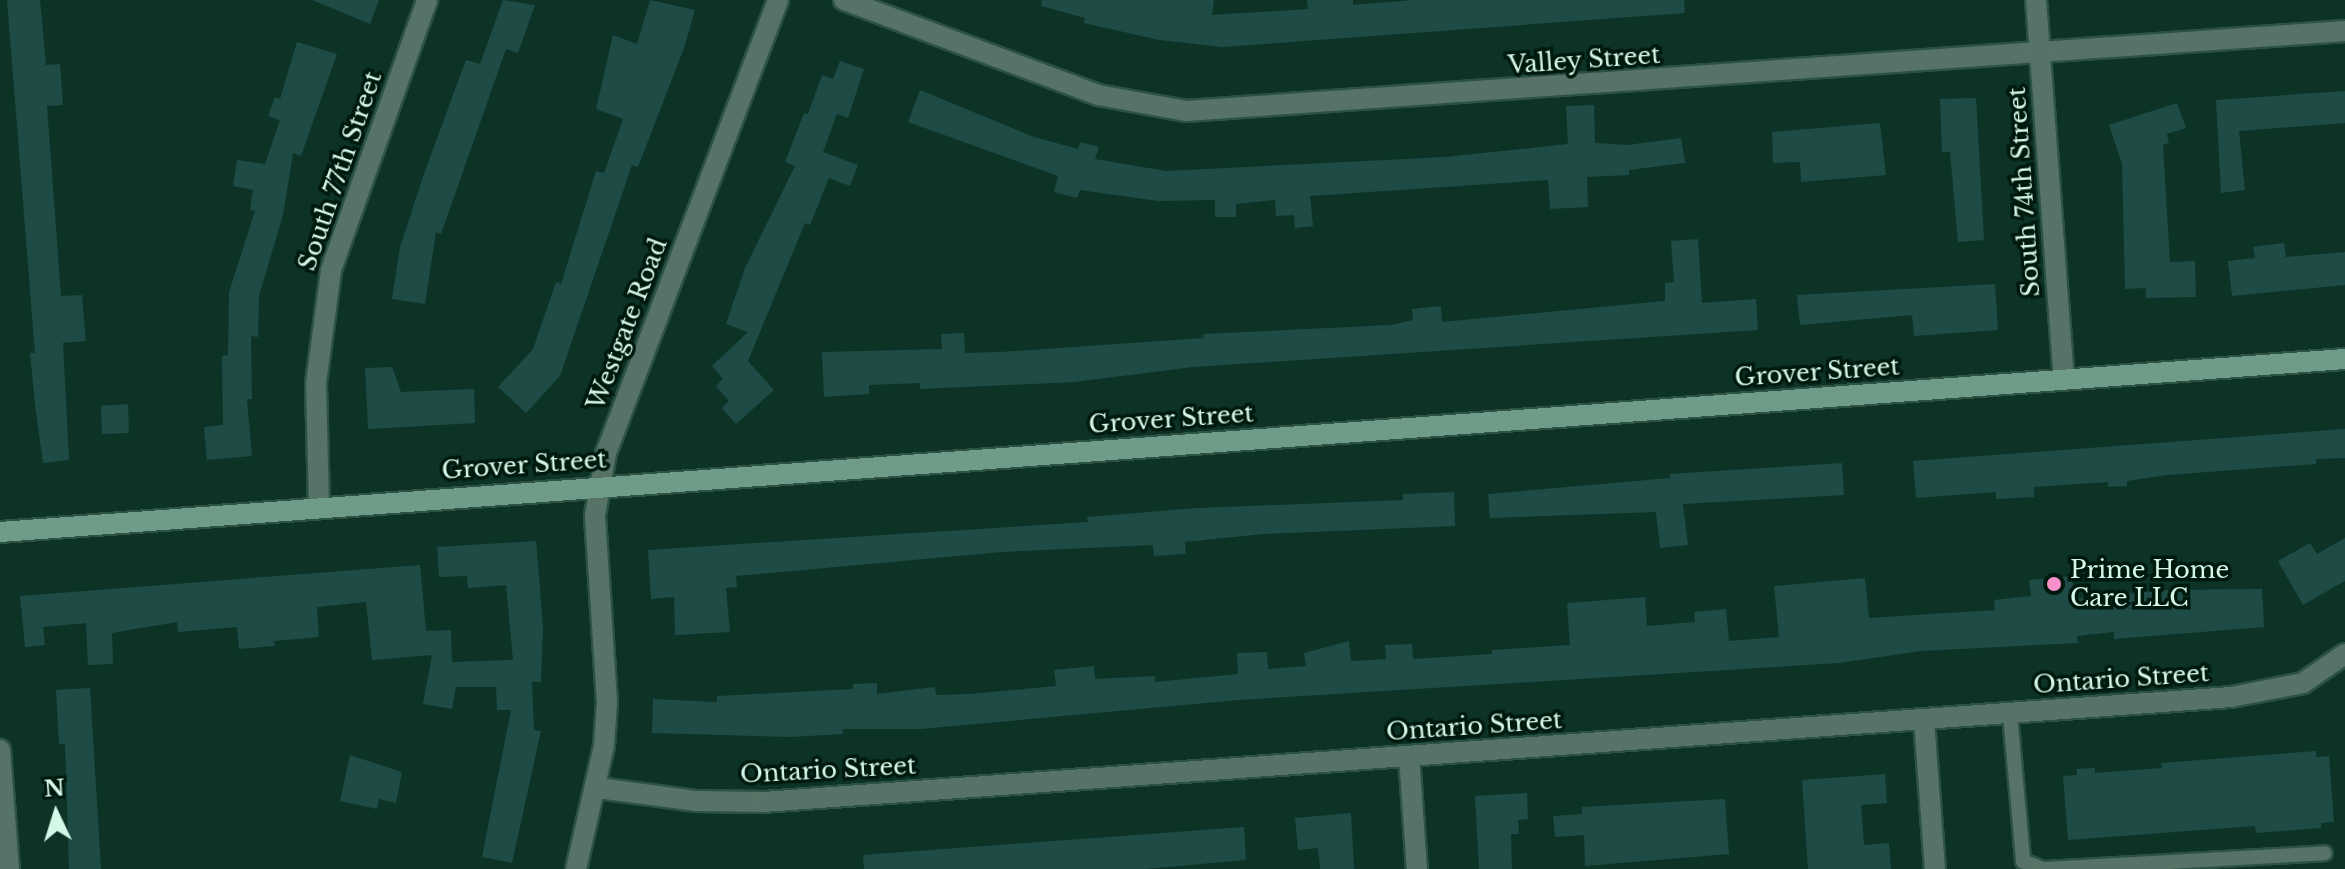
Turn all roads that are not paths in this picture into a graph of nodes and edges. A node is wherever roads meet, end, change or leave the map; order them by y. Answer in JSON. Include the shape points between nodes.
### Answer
{"nodes":[{"id":1,"x":427,"y":0,"type":"edge"},
{"id":2,"x":778,"y":0,"type":"edge"},
{"id":3,"x":844,"y":0,"type":"edge"},
{"id":4,"x":2036,"y":0,"type":"edge"},
{"id":5,"x":2345,"y":31,"type":"edge"},
{"id":6,"x":2039,"y":53,"type":"junction"},
{"id":7,"x":2345,"y":359,"type":"edge"},
{"id":8,"x":2064,"y":380,"type":"junction"},
{"id":9,"x":600,"y":486,"type":"junction"},
{"id":10,"x":319,"y":506,"type":"junction"},
{"id":11,"x":0,"y":532,"type":"edge"},
{"id":12,"x":2345,"y":654,"type":"edge"},
{"id":13,"x":2010,"y":714,"type":"junction"},
{"id":14,"x":1924,"y":720,"type":"junction"},
{"id":15,"x":0,"y":750,"type":"edge"},
{"id":16,"x":1409,"y":756,"type":"junction"},
{"id":17,"x":598,"y":788,"type":"junction"},
{"id":18,"x":2325,"y":853,"type":"dead end"},
{"id":19,"x":9,"y":869,"type":"edge"},
{"id":20,"x":576,"y":869,"type":"edge"},
{"id":21,"x":1417,"y":869,"type":"edge"},
{"id":22,"x":1935,"y":869,"type":"edge"}],
"edges":[{"from":1,"to":10,"type":"street","name":"South 77th Street","via":[[331,270],[316,383]]},
{"from":2,"to":9,"type":"street","name":"Westgate Road","via":[[606,453]]},
{"from":3,"to":6,"type":"street","name":"Valley Street","via":[[1098,95],[1186,111]]},
{"from":4,"to":6,"type":"street","name":"South 74th Street"},
{"from":5,"to":6,"type":"street","name":"Valley Street"},
{"from":6,"to":8,"type":"street","name":"South 74th Street"},
{"from":7,"to":8,"type":"street","name":"Grover Street"},
{"from":8,"to":9,"type":"street","name":"Grover Street"},
{"from":9,"to":10,"type":"street","name":"Grover Street"},
{"from":9,"to":17,"type":"street","name":"Westgate Road","via":[[595,515],[607,702]]},
{"from":10,"to":11,"type":"street","name":"Grover Street"},
{"from":12,"to":13,"type":"street","name":"Ontario Street","via":[[2303,683],[2274,692]]},
{"from":13,"to":14,"type":"street","name":"Ontario Street"},
{"from":13,"to":18,"type":"lane","via":[[2023,861],[2043,869]]},
{"from":14,"to":16,"type":"street","name":"Ontario Street"},
{"from":14,"to":22,"type":"street"},
{"from":15,"to":19,"type":"street"},
{"from":16,"to":17,"type":"street","name":"Ontario Street","via":[[763,802],[697,801]]},
{"from":16,"to":21,"type":"street"},
{"from":17,"to":20,"type":"street","name":"Westgate Road"}]}
